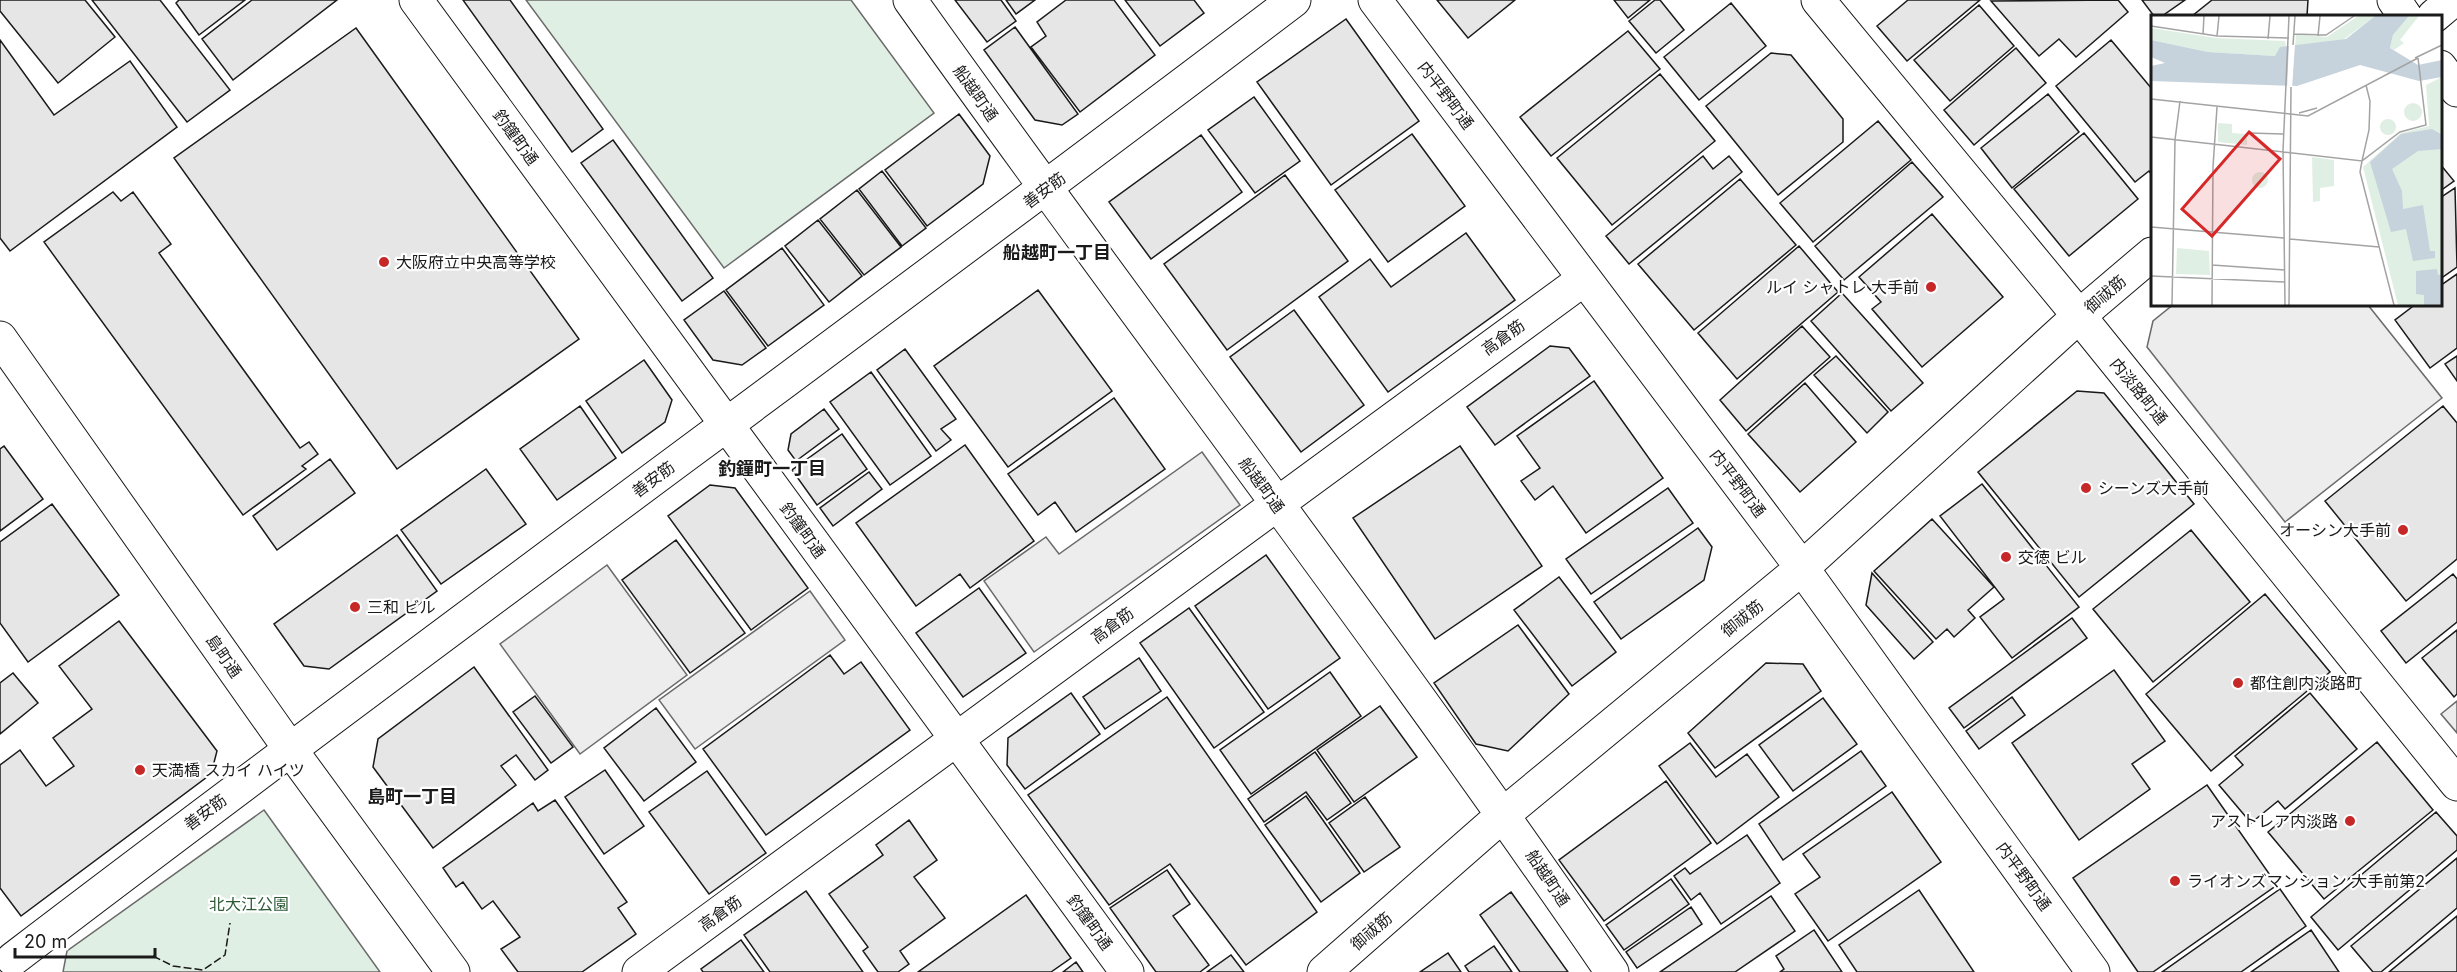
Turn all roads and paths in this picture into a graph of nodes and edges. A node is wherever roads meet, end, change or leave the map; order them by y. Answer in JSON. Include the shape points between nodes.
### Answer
{"nodes":[{"id":1,"x":416,"y":0,"type":"edge"},
{"id":2,"x":910,"y":0,"type":"edge"},
{"id":3,"x":1294,"y":0,"type":"edge"},
{"id":4,"x":1376,"y":0,"type":"edge"},
{"id":5,"x":1818,"y":0,"type":"edge"},
{"id":6,"x":2394,"y":0,"type":"edge"},
{"id":7,"x":2453,"y":0,"type":"edge"},
{"id":8,"x":2404,"y":15,"type":"edge"},
{"id":9,"x":2435,"y":15,"type":"edge"},
{"id":10,"x":2442,"y":70,"type":"edge"},
{"id":11,"x":2457,"y":90,"type":"edge"},
{"id":12,"x":1045,"y":189,"type":"junction"},
{"id":13,"x":2151,"y":255,"type":"edge"},
{"id":14,"x":1584,"y":279,"type":"junction"},
{"id":15,"x":2079,"y":316,"type":"junction"},
{"id":16,"x":0,"y":338,"type":"edge"},
{"id":17,"x":725,"y":425,"type":"junction"},
{"id":18,"x":1275,"y":503,"type":"junction"},
{"id":19,"x":1802,"y":568,"type":"junction"},
{"id":20,"x":958,"y":740,"type":"junction"},
{"id":21,"x":290,"y":749,"type":"junction"},
{"id":22,"x":2457,"y":784,"type":"edge"},
{"id":23,"x":1504,"y":814,"type":"junction"},
{"id":24,"x":12,"y":958,"type":"edge"},
{"id":25,"x":453,"y":972,"type":"edge"},
{"id":26,"x":639,"y":972,"type":"edge"},
{"id":27,"x":1126,"y":972,"type":"edge"},
{"id":28,"x":1324,"y":972,"type":"edge"},
{"id":29,"x":1612,"y":972,"type":"edge"},
{"id":30,"x":2093,"y":972,"type":"edge"}],
"edges":[{"from":1,"to":17,"type":"street","name":"釣鐘町通"},
{"from":2,"to":12,"type":"street","name":"船越町通"},
{"from":3,"to":12,"type":"street","name":"善安筋"},
{"from":4,"to":14,"type":"street","name":"内平野町通"},
{"from":5,"to":15,"type":"street","name":"内淡路町通"},
{"from":6,"to":8,"type":"street"},
{"from":7,"to":9,"type":"street"},
{"from":10,"to":11,"type":"street"},
{"from":12,"to":17,"type":"street","name":"善安筋"},
{"from":12,"to":18,"type":"street","name":"船越町通"},
{"from":13,"to":15,"type":"street","name":"御祓筋"},
{"from":14,"to":18,"type":"street","name":"高倉筋"},
{"from":14,"to":19,"type":"street","name":"内平野町通"},
{"from":15,"to":19,"type":"street","name":"御祓筋"},
{"from":15,"to":22,"type":"street","name":"内淡路町通"},
{"from":16,"to":21,"type":"street","name":"島町通"},
{"from":17,"to":20,"type":"street","name":"釣鐘町通"},
{"from":17,"to":21,"type":"street","name":"善安筋"},
{"from":18,"to":20,"type":"street","name":"高倉筋"},
{"from":18,"to":23,"type":"street","name":"船越町通"},
{"from":19,"to":23,"type":"street","name":"御祓筋"},
{"from":19,"to":30,"type":"street","name":"内平野町通"},
{"from":20,"to":26,"type":"street","name":"高倉筋"},
{"from":20,"to":27,"type":"street","name":"釣鐘町通"},
{"from":21,"to":24,"type":"street","name":"善安筋"},
{"from":21,"to":25,"type":"street","name":"島町通"},
{"from":23,"to":28,"type":"street","name":"御祓筋"},
{"from":23,"to":29,"type":"street","name":"船越町通"}]}
